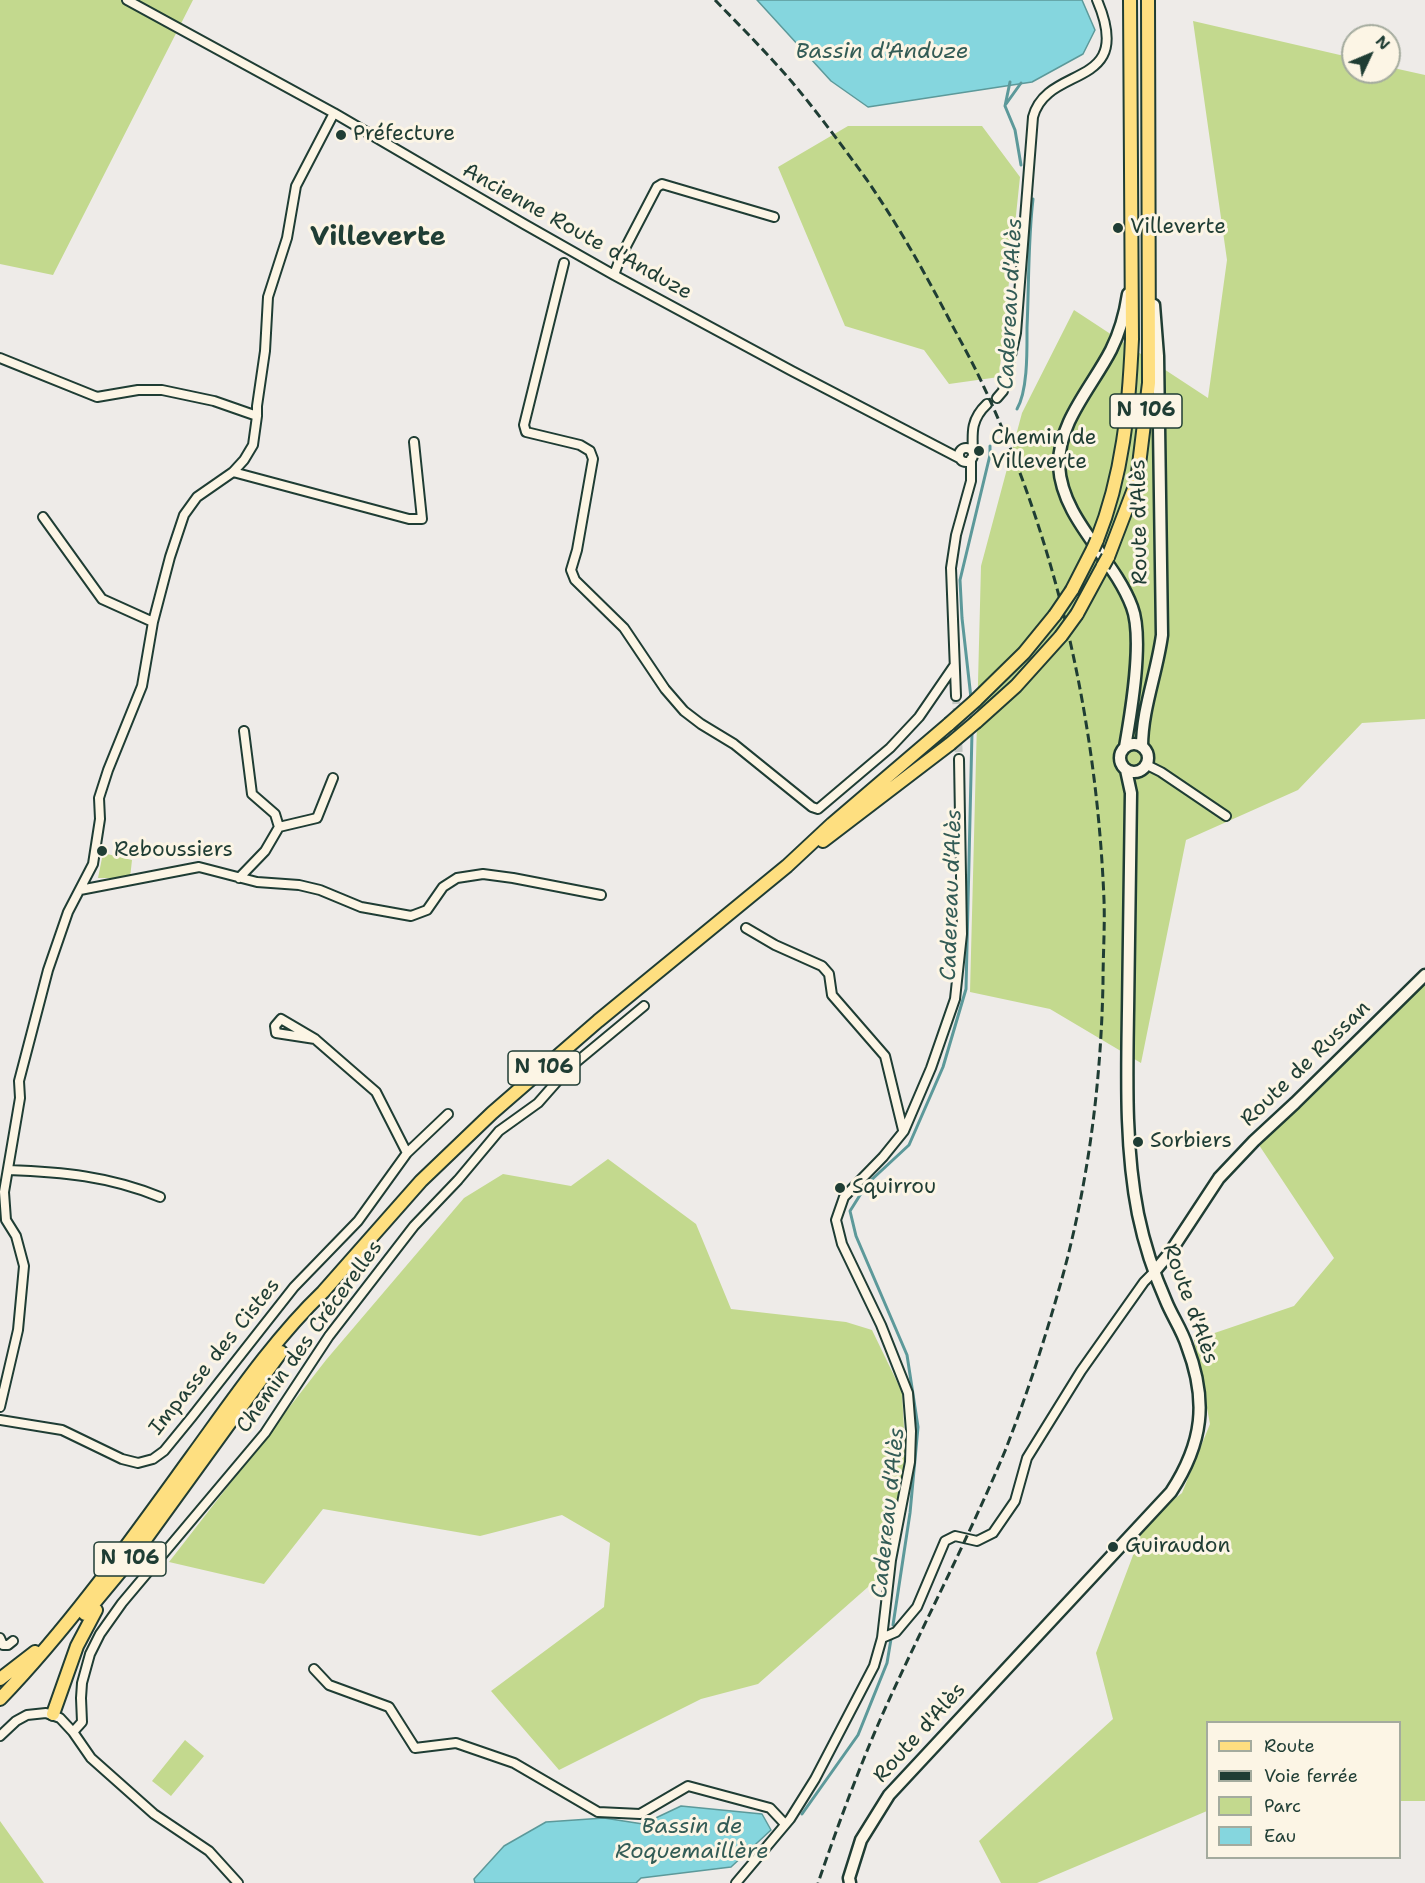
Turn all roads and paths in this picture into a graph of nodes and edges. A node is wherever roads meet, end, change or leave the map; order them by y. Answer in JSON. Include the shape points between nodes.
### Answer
{"nodes":[{"id":1,"x":127,"y":0,"type":"edge"},
{"id":2,"x":1097,"y":0,"type":"edge"},
{"id":3,"x":1130,"y":0,"type":"edge"},
{"id":4,"x":1148,"y":0,"type":"edge"},
{"id":5,"x":334,"y":113,"type":"junction"},
{"id":6,"x":774,"y":217,"type":"dead end"},
{"id":7,"x":1150,"y":259,"type":"junction"},
{"id":8,"x":564,"y":262,"type":"dead end"},
{"id":9,"x":614,"y":274,"type":"junction"},
{"id":10,"x":1131,"y":276,"type":"junction"},
{"id":11,"x":0,"y":358,"type":"edge"},
{"id":12,"x":998,"y":398,"type":"dead end"},
{"id":13,"x":987,"y":404,"type":"dead end"},
{"id":14,"x":257,"y":416,"type":"junction"},
{"id":15,"x":414,"y":442,"type":"dead end"},
{"id":16,"x":963,"y":455,"type":"junction"},
{"id":17,"x":233,"y":472,"type":"junction"},
{"id":18,"x":43,"y":517,"type":"dead end"},
{"id":19,"x":153,"y":622,"type":"junction"},
{"id":20,"x":954,"y":666,"type":"junction"},
{"id":21,"x":956,"y":696,"type":"tunnel mouth"},
{"id":22,"x":244,"y":730,"type":"dead end"},
{"id":23,"x":1125,"y":747,"type":"junction"},
{"id":24,"x":1142,"y":747,"type":"junction"},
{"id":25,"x":959,"y":759,"type":"tunnel mouth"},
{"id":26,"x":1143,"y":768,"type":"junction"},
{"id":27,"x":1126,"y":770,"type":"junction"},
{"id":28,"x":333,"y":778,"type":"dead end"},
{"id":29,"x":1131,"y":793,"type":"junction"},
{"id":30,"x":1226,"y":816,"type":"dead end"},
{"id":31,"x":279,"y":827,"type":"junction"},
{"id":32,"x":787,"y":866,"type":"junction"},
{"id":33,"x":239,"y":878,"type":"junction"},
{"id":34,"x":80,"y":890,"type":"junction"},
{"id":35,"x":601,"y":895,"type":"dead end"},
{"id":36,"x":746,"y":928,"type":"dead end"},
{"id":37,"x":1425,"y":975,"type":"edge"},
{"id":38,"x":644,"y":1006,"type":"dead end"},
{"id":39,"x":315,"y":1039,"type":"junction"},
{"id":40,"x":448,"y":1114,"type":"dead end"},
{"id":41,"x":903,"y":1131,"type":"junction"},
{"id":42,"x":407,"y":1153,"type":"junction"},
{"id":43,"x":8,"y":1170,"type":"junction"},
{"id":44,"x":160,"y":1197,"type":"dead end"},
{"id":45,"x":3,"y":1217,"type":"edge"},
{"id":46,"x":1155,"y":1272,"type":"junction"},
{"id":47,"x":323,"y":1292,"type":"junction"},
{"id":48,"x":0,"y":1407,"type":"edge"},
{"id":49,"x":0,"y":1420,"type":"edge"},
{"id":50,"x":134,"y":1554,"type":"junction"},
{"id":51,"x":75,"y":1614,"type":"junction"},
{"id":52,"x":0,"y":1638,"type":"edge"},
{"id":53,"x":882,"y":1638,"type":"junction"},
{"id":54,"x":13,"y":1641,"type":"dead end"},
{"id":55,"x":314,"y":1669,"type":"dead end"},
{"id":56,"x":0,"y":1679,"type":"edge"},
{"id":57,"x":0,"y":1699,"type":"edge"},
{"id":58,"x":0,"y":1708,"type":"edge"},
{"id":59,"x":53,"y":1714,"type":"junction"},
{"id":60,"x":73,"y":1732,"type":"junction"},
{"id":61,"x":0,"y":1736,"type":"edge"},
{"id":62,"x":785,"y":1824,"type":"junction"},
{"id":63,"x":238,"y":1883,"type":"edge"},
{"id":64,"x":736,"y":1883,"type":"edge"},
{"id":65,"x":850,"y":1883,"type":"edge"}],
"edges":[{"from":1,"to":5,"type":"street","name":"Ancienne Route d'Anduze"},
{"from":2,"to":12,"type":"street","via":[[1106,31],[1102,57],[1084,75],[1046,95],[1036,106],[1033,117],[1016,333]]},
{"from":3,"to":10,"type":"main road","number":"N 106"},
{"from":4,"to":7,"type":"main road","number":"N 106"},
{"from":5,"to":9,"type":"street","name":"Ancienne Route d'Anduze"},
{"from":5,"to":14,"type":"street","via":[[296,186],[287,238],[268,297]]},
{"from":6,"to":9,"type":"street","via":[[662,184]]},
{"from":7,"to":24,"type":"main road","name":"Route d'Alès","via":[[1158,356],[1162,635]]},
{"from":7,"to":32,"type":"main road","number":"N 106","bridge":true,"via":[[1149,383],[1141,455],[1131,501],[1106,561],[1077,614],[1016,686],[976,722],[840,830]]},
{"from":8,"to":20,"type":"street","via":[[524,425],[526,432],[590,451],[593,459],[571,570],[574,580],[624,628],[684,711],[734,744],[812,807],[821,808],[890,748],[919,717]]},
{"from":9,"to":16,"type":"street","name":"Ancienne Route d'Anduze","via":[[801,376]]},
{"from":10,"to":23,"type":"main road","name":"Route d'Alès","via":[[1124,318],[1111,350],[1067,426],[1059,465],[1067,498],[1126,594],[1136,619],[1137,643]]},
{"from":10,"to":32,"type":"main road","number":"N 106","bridge":true,"via":[[1132,339],[1125,436],[1116,485],[1095,545],[1072,590],[1024,653],[975,701]]},
{"from":11,"to":14,"type":"street","via":[[96,397],[162,390],[214,401]]},
{"from":13,"to":16,"type":"street","via":[[977,415]]},
{"from":14,"to":17,"type":"street","via":[[253,445]]},
{"from":15,"to":17,"type":"street","via":[[422,519],[409,519]]},
{"from":16,"to":20,"type":"street","via":[[971,469],[971,481],[951,568]]},
{"from":17,"to":19,"type":"street","via":[[198,497],[184,515]]},
{"from":18,"to":19,"type":"street","via":[[102,599]]},
{"from":19,"to":34,"type":"street","via":[[142,686],[99,798],[93,864]]},
{"from":20,"to":21,"type":"street"},
{"from":22,"to":31,"type":"street","via":[[252,794],[275,814]]},
{"from":23,"to":24,"type":"main road"},
{"from":23,"to":27,"type":"main road","via":[[1120,759]]},
{"from":24,"to":26,"type":"main road","via":[[1147,753]]},
{"from":25,"to":41,"type":"street","via":[[962,934],[955,999]]},
{"from":26,"to":27,"type":"main road"},
{"from":26,"to":29,"type":"main road","name":"Route d'Alès"},
{"from":26,"to":30,"type":"street","via":[[1161,772]]},
{"from":27,"to":29,"type":"main road","name":"Route d'Alès"},
{"from":28,"to":31,"type":"street","via":[[317,818]]},
{"from":29,"to":46,"type":"main road","name":"Route d'Alès","via":[[1127,1052],[1130,1151],[1138,1215]]},
{"from":31,"to":33,"type":"street","via":[[265,850]]},
{"from":32,"to":47,"type":"main road","number":"N 106","via":[[598,1021],[478,1126],[392,1212]]},
{"from":33,"to":34,"type":"street","via":[[199,867]]},
{"from":33,"to":35,"type":"street","via":[[299,885],[360,907],[411,916],[427,910],[443,887],[457,878],[483,874]]},
{"from":34,"to":43,"type":"street","via":[[48,970],[19,1081],[20,1098]]},
{"from":36,"to":41,"type":"street","via":[[822,966],[829,974],[832,995],[885,1056]]},
{"from":37,"to":46,"type":"main road","name":"Route de Russan","via":[[1219,1178]]},
{"from":38,"to":60,"type":"street","name":"Chemin des Crécerelles","via":[[568,1069],[538,1103],[499,1131],[414,1226],[329,1336],[265,1433],[100,1634],[82,1683],[82,1722]]},
{"from":39,"to":39,"type":"street","via":[[281,1019],[275,1026],[276,1034]]},
{"from":39,"to":42,"type":"street","via":[[376,1092]]},
{"from":40,"to":42,"type":"street","name":"Impasse des Cistes"},
{"from":41,"to":53,"type":"street","via":[[849,1190],[836,1220],[842,1244],[908,1393],[910,1462],[891,1560]]},
{"from":42,"to":49,"type":"street","name":"Impasse des Cistes","via":[[357,1221],[294,1287],[164,1451],[153,1459],[130,1461],[62,1430]]},
{"from":43,"to":44,"type":"street","via":[[86,1175]]},
{"from":43,"to":45,"type":"street"},
{"from":45,"to":48,"type":"street","via":[[16,1236],[24,1266],[18,1330]]},
{"from":46,"to":53,"type":"street","via":[[1081,1371],[1033,1448],[1015,1501],[993,1533],[977,1541],[955,1536],[945,1541],[917,1607],[896,1632]]},
{"from":46,"to":65,"type":"main road","name":"Route d'Alès","via":[[1197,1375],[1198,1435],[1185,1471],[1171,1492],[889,1795],[861,1840]]},
{"from":47,"to":50,"type":"main road","number":"N 106"},
{"from":47,"to":51,"type":"main road","number":"N 106","via":[[238,1392]]},
{"from":50,"to":58,"type":"main road","number":"N 106","via":[[49,1659]]},
{"from":50,"to":59,"type":"main road","via":[[89,1621]]},
{"from":51,"to":56,"type":"main road"},
{"from":51,"to":57,"type":"main road","number":"N 106"},
{"from":52,"to":54,"type":"street","via":[[3,1645]]},
{"from":53,"to":62,"type":"street","via":[[874,1666],[815,1779]]},
{"from":55,"to":62,"type":"street","via":[[329,1685],[389,1707],[415,1748],[456,1743],[514,1763],[598,1812],[640,1814],[688,1786],[770,1808]]},
{"from":59,"to":60,"type":"street"},
{"from":59,"to":61,"type":"street","via":[[22,1717]]},
{"from":60,"to":63,"type":"street","via":[[91,1758],[154,1815],[209,1851]]},
{"from":62,"to":64,"type":"street"}]}
